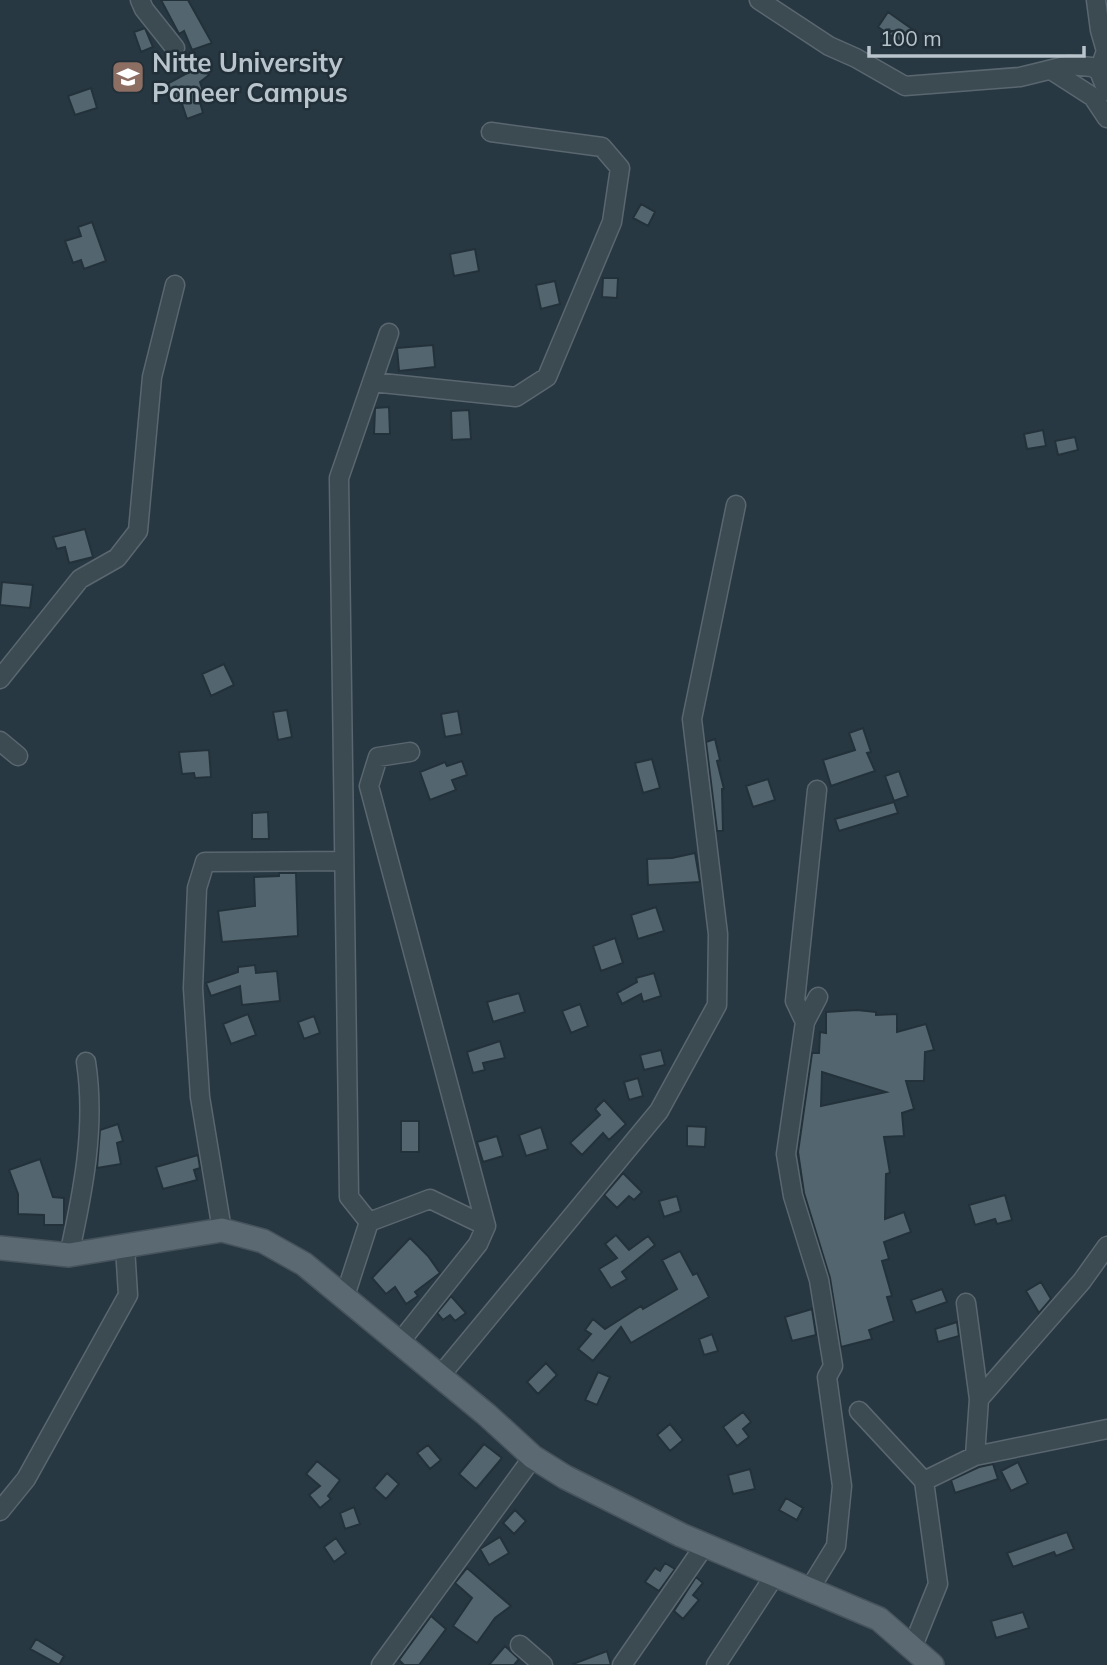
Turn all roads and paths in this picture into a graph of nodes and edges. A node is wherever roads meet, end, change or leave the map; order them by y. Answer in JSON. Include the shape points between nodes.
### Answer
{"nodes":[{"id":1,"x":140,"y":0,"type":"edge"},
{"id":2,"x":759,"y":0,"type":"edge"},
{"id":3,"x":1096,"y":0,"type":"edge"},
{"id":4,"x":175,"y":48,"type":"dead end"},
{"id":5,"x":1051,"y":69,"type":"junction"},
{"id":6,"x":1099,"y":71,"type":"junction"},
{"id":7,"x":1107,"y":91,"type":"edge"},
{"id":8,"x":1107,"y":118,"type":"edge"},
{"id":9,"x":491,"y":132,"type":"dead end"},
{"id":10,"x":175,"y":285,"type":"dead end"},
{"id":11,"x":389,"y":333,"type":"dead end"},
{"id":12,"x":372,"y":382,"type":"junction"},
{"id":13,"x":736,"y":505,"type":"dead end"},
{"id":14,"x":0,"y":679,"type":"edge"},
{"id":15,"x":0,"y":741,"type":"edge"},
{"id":16,"x":410,"y":752,"type":"dead end"},
{"id":17,"x":18,"y":756,"type":"dead end"},
{"id":18,"x":817,"y":790,"type":"dead end"},
{"id":19,"x":344,"y":861,"type":"junction"},
{"id":20,"x":818,"y":997,"type":"dead end"},
{"id":21,"x":804,"y":1022,"type":"junction"},
{"id":22,"x":86,"y":1062,"type":"dead end"},
{"id":23,"x":369,"y":1222,"type":"junction"},
{"id":24,"x":486,"y":1226,"type":"junction"},
{"id":25,"x":222,"y":1230,"type":"junction"},
{"id":26,"x":1107,"y":1246,"type":"edge"},
{"id":27,"x":125,"y":1247,"type":"junction"},
{"id":28,"x":0,"y":1248,"type":"edge"},
{"id":29,"x":69,"y":1255,"type":"junction"},
{"id":30,"x":345,"y":1296,"type":"junction"},
{"id":31,"x":966,"y":1303,"type":"dead end"},
{"id":32,"x":400,"y":1342,"type":"junction"},
{"id":33,"x":440,"y":1376,"type":"junction"},
{"id":34,"x":979,"y":1399,"type":"junction"},
{"id":35,"x":859,"y":1411,"type":"dead end"},
{"id":36,"x":1107,"y":1429,"type":"edge"},
{"id":37,"x":975,"y":1456,"type":"junction"},
{"id":38,"x":533,"y":1457,"type":"junction"},
{"id":39,"x":923,"y":1480,"type":"junction"},
{"id":40,"x":0,"y":1511,"type":"edge"},
{"id":41,"x":705,"y":1545,"type":"junction"},
{"id":42,"x":775,"y":1575,"type":"junction"},
{"id":43,"x":809,"y":1590,"type":"junction"},
{"id":44,"x":520,"y":1645,"type":"dead end"},
{"id":45,"x":913,"y":1646,"type":"junction"},
{"id":46,"x":381,"y":1665,"type":"edge"},
{"id":47,"x":543,"y":1665,"type":"edge"},
{"id":48,"x":622,"y":1665,"type":"edge"},
{"id":49,"x":716,"y":1665,"type":"edge"},
{"id":50,"x":932,"y":1665,"type":"edge"}],
"edges":[{"from":1,"to":4,"type":"street"},
{"from":2,"to":5,"type":"street","via":[[829,46],[905,86],[1020,77]]},
{"from":3,"to":6,"type":"street","via":[[1107,51]]},
{"from":5,"to":6,"type":"street","via":[[1069,65]]},
{"from":5,"to":8,"type":"street","via":[[1093,97]]},
{"from":6,"to":7,"type":"street"},
{"from":9,"to":12,"type":"street","via":[[602,147],[620,169],[612,222],[547,377],[516,397]]},
{"from":10,"to":14,"type":"street","via":[[152,377],[138,531],[117,558],[80,579]]},
{"from":11,"to":12,"type":"street"},
{"from":12,"to":19,"type":"street","via":[[339,478]]},
{"from":13,"to":33,"type":"street","via":[[692,719],[718,934],[717,1004],[659,1111]]},
{"from":15,"to":17,"type":"street"},
{"from":16,"to":24,"type":"street","via":[[378,757],[369,786]]},
{"from":18,"to":21,"type":"street","via":[[795,1001]]},
{"from":19,"to":23,"type":"street","via":[[349,1197]]},
{"from":19,"to":25,"type":"street","via":[[205,862],[197,888],[193,988],[200,1097]]},
{"from":20,"to":21,"type":"street"},
{"from":21,"to":43,"type":"street","via":[[786,1154],[793,1196],[821,1292],[833,1366],[827,1377],[842,1486],[836,1546]]},
{"from":22,"to":29,"type":"street","via":[[91,1094],[84,1189]]},
{"from":23,"to":24,"type":"street","via":[[430,1199]]},
{"from":23,"to":30,"type":"street"},
{"from":24,"to":32,"type":"street","via":[[478,1244]]},
{"from":25,"to":27,"type":"main road"},
{"from":25,"to":30,"type":"main road","via":[[263,1241],[304,1264]]},
{"from":26,"to":34,"type":"street"},
{"from":27,"to":29,"type":"main road"},
{"from":27,"to":40,"type":"street","via":[[128,1295],[26,1479]]},
{"from":28,"to":29,"type":"main road"},
{"from":30,"to":32,"type":"main road"},
{"from":31,"to":34,"type":"street"},
{"from":32,"to":33,"type":"main road"},
{"from":33,"to":38,"type":"main road"},
{"from":34,"to":37,"type":"street"},
{"from":35,"to":39,"type":"street"},
{"from":36,"to":37,"type":"street"},
{"from":37,"to":39,"type":"street"},
{"from":38,"to":41,"type":"main road"},
{"from":38,"to":46,"type":"street"},
{"from":39,"to":45,"type":"street","via":[[938,1584]]},
{"from":41,"to":42,"type":"main road"},
{"from":41,"to":48,"type":"street"},
{"from":42,"to":43,"type":"main road"},
{"from":42,"to":49,"type":"street"},
{"from":43,"to":45,"type":"main road","via":[[879,1619]]},
{"from":44,"to":47,"type":"street"},
{"from":45,"to":50,"type":"main road"}]}
